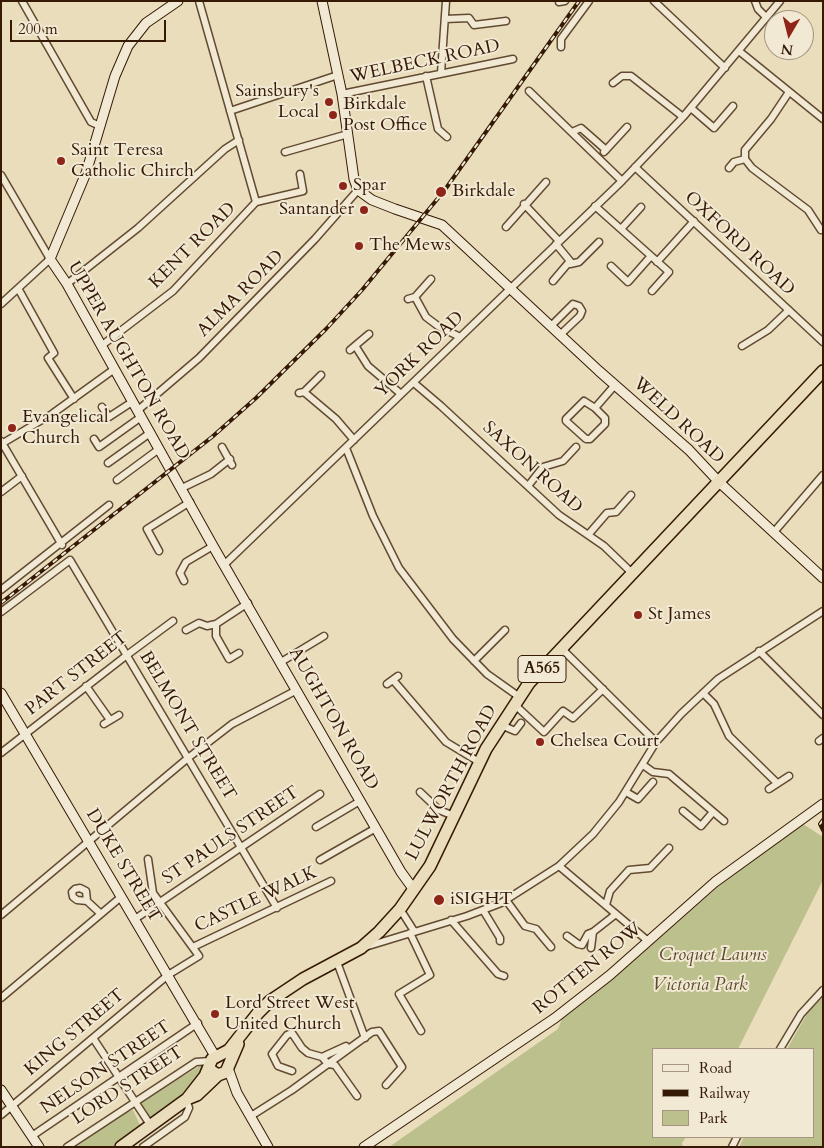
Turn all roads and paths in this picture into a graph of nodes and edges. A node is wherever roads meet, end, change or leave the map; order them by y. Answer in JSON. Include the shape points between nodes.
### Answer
{"nodes":[{"id":1,"x":22,"y":1,"type":"edge"},
{"id":2,"x":178,"y":1,"type":"edge"},
{"id":3,"x":199,"y":1,"type":"edge"},
{"id":4,"x":322,"y":1,"type":"edge"},
{"id":5,"x":446,"y":1,"type":"edge"},
{"id":6,"x":565,"y":1,"type":"edge"},
{"id":7,"x":589,"y":1,"type":"edge"},
{"id":8,"x":654,"y":1,"type":"edge"},
{"id":9,"x":755,"y":1,"type":"edge"},
{"id":10,"x":560,"y":2,"type":"edge"},
{"id":11,"x":764,"y":15,"type":"edge"},
{"id":12,"x":445,"y":19,"type":"junction"},
{"id":13,"x":764,"y":20,"type":"edge"},
{"id":14,"x":506,"y":21,"type":"dead end"},
{"id":15,"x":561,"y":47,"type":"dead end"},
{"id":16,"x":739,"y":51,"type":"junction"},
{"id":17,"x":513,"y":59,"type":"dead end"},
{"id":18,"x":725,"y":68,"type":"junction"},
{"id":19,"x":441,"y":73,"type":"junction"},
{"id":20,"x":338,"y":75,"type":"junction"},
{"id":21,"x":426,"y":76,"type":"junction"},
{"id":22,"x":613,"y":83,"type":"dead end"},
{"id":23,"x":529,"y":91,"type":"dead end"},
{"id":24,"x":789,"y":92,"type":"junction"},
{"id":25,"x":342,"y":94,"type":"junction"},
{"id":26,"x":733,"y":106,"type":"dead end"},
{"id":27,"x":691,"y":108,"type":"junction"},
{"id":28,"x":230,"y":111,"type":"junction"},
{"id":29,"x":683,"y":117,"type":"junction"},
{"id":30,"x":823,"y":119,"type":"edge"},
{"id":31,"x":100,"y":126,"type":"junction"},
{"id":32,"x":627,"y":127,"type":"dead end"},
{"id":33,"x":572,"y":132,"type":"junction"},
{"id":34,"x":348,"y":134,"type":"junction"},
{"id":35,"x":448,"y":137,"type":"dead end"},
{"id":36,"x":239,"y":140,"type":"junction"},
{"id":37,"x":606,"y":150,"type":"junction"},
{"id":38,"x":285,"y":152,"type":"dead end"},
{"id":39,"x":598,"y":157,"type":"junction"},
{"id":40,"x":745,"y":159,"type":"junction"},
{"id":41,"x":636,"y":167,"type":"junction"},
{"id":42,"x":729,"y":168,"type":"dead end"},
{"id":43,"x":300,"y":174,"type":"dead end"},
{"id":44,"x":1,"y":175,"type":"edge"},
{"id":45,"x":622,"y":181,"type":"junction"},
{"id":46,"x":546,"y":182,"type":"dead end"},
{"id":47,"x":4,"y":184,"type":"edge"},
{"id":48,"x":358,"y":190,"type":"junction"},
{"id":49,"x":256,"y":202,"type":"junction"},
{"id":50,"x":524,"y":204,"type":"junction"},
{"id":51,"x":595,"y":206,"type":"junction"},
{"id":52,"x":641,"y":207,"type":"dead end"},
{"id":53,"x":694,"y":221,"type":"junction"},
{"id":54,"x":506,"y":227,"type":"dead end"},
{"id":55,"x":621,"y":229,"type":"junction"},
{"id":56,"x":821,"y":230,"type":"dead end"},
{"id":57,"x":599,"y":242,"type":"dead end"},
{"id":58,"x":557,"y":243,"type":"junction"},
{"id":59,"x":651,"y":256,"type":"junction"},
{"id":60,"x":50,"y":259,"type":"junction"},
{"id":61,"x":657,"y":262,"type":"junction"},
{"id":62,"x":570,"y":264,"type":"junction"},
{"id":63,"x":611,"y":266,"type":"dead end"},
{"id":64,"x":431,"y":279,"type":"dead end"},
{"id":65,"x":552,"y":281,"type":"dead end"},
{"id":66,"x":67,"y":284,"type":"junction"},
{"id":67,"x":511,"y":288,"type":"junction"},
{"id":68,"x":19,"y":290,"type":"junction"},
{"id":69,"x":652,"y":291,"type":"dead end"},
{"id":70,"x":1,"y":304,"type":"edge"},
{"id":71,"x":789,"y":310,"type":"junction"},
{"id":72,"x":552,"y":325,"type":"junction"},
{"id":73,"x":369,"y":334,"type":"dead end"},
{"id":74,"x":561,"y":334,"type":"junction"},
{"id":75,"x":460,"y":337,"type":"junction"},
{"id":76,"x":823,"y":342,"type":"edge"},
{"id":77,"x":101,"y":346,"type":"junction"},
{"id":78,"x":742,"y":346,"type":"dead end"},
{"id":79,"x":113,"y":370,"type":"junction"},
{"id":80,"x":823,"y":371,"type":"edge"},
{"id":81,"x":321,"y":375,"type":"dead end"},
{"id":82,"x":414,"y":383,"type":"junction"},
{"id":83,"x":614,"y":385,"type":"junction"},
{"id":84,"x":401,"y":394,"type":"junction"},
{"id":85,"x":74,"y":399,"type":"junction"},
{"id":86,"x":132,"y":402,"type":"junction"},
{"id":87,"x":102,"y":407,"type":"dead end"},
{"id":88,"x":595,"y":408,"type":"junction"},
{"id":89,"x":139,"y":414,"type":"junction"},
{"id":90,"x":150,"y":433,"type":"junction"},
{"id":91,"x":94,"y":439,"type":"dead end"},
{"id":92,"x":354,"y":440,"type":"junction"},
{"id":93,"x":2,"y":442,"type":"edge"},
{"id":94,"x":576,"y":446,"type":"dead end"},
{"id":95,"x":222,"y":447,"type":"dead end"},
{"id":96,"x":346,"y":448,"type":"junction"},
{"id":97,"x":159,"y":449,"type":"junction"},
{"id":98,"x":108,"y":463,"type":"dead end"},
{"id":99,"x":823,"y":475,"type":"edge"},
{"id":100,"x":22,"y":476,"type":"junction"},
{"id":101,"x":117,"y":480,"type":"dead end"},
{"id":102,"x":719,"y":482,"type":"junction"},
{"id":103,"x":528,"y":486,"type":"junction"},
{"id":104,"x":182,"y":488,"type":"junction"},
{"id":105,"x":1,"y":492,"type":"edge"},
{"id":106,"x":631,"y":495,"type":"dead end"},
{"id":107,"x":190,"y":502,"type":"junction"},
{"id":108,"x":110,"y":505,"type":"dead end"},
{"id":109,"x":774,"y":532,"type":"junction"},
{"id":110,"x":588,"y":535,"type":"junction"},
{"id":111,"x":62,"y":545,"type":"junction"},
{"id":112,"x":213,"y":546,"type":"junction"},
{"id":113,"x":159,"y":551,"type":"dead end"},
{"id":114,"x":225,"y":564,"type":"junction"},
{"id":115,"x":632,"y":573,"type":"junction"},
{"id":116,"x":823,"y":578,"type":"edge"},
{"id":117,"x":184,"y":581,"type":"dead end"},
{"id":118,"x":1,"y":590,"type":"edge"},
{"id":119,"x":248,"y":603,"type":"junction"},
{"id":120,"x":823,"y":611,"type":"edge"},
{"id":121,"x":1,"y":612,"type":"edge"},
{"id":122,"x":173,"y":621,"type":"dead end"},
{"id":123,"x":216,"y":624,"type":"junction"},
{"id":124,"x":186,"y":630,"type":"dead end"},
{"id":125,"x":505,"y":630,"type":"dead end"},
{"id":126,"x":324,"y":636,"type":"dead end"},
{"id":127,"x":560,"y":647,"type":"junction"},
{"id":128,"x":759,"y":651,"type":"junction"},
{"id":129,"x":239,"y":653,"type":"dead end"},
{"id":130,"x":127,"y":655,"type":"junction"},
{"id":131,"x":474,"y":661,"type":"junction"},
{"id":132,"x":281,"y":662,"type":"junction"},
{"id":133,"x":393,"y":680,"type":"dead end"},
{"id":134,"x":86,"y":686,"type":"junction"},
{"id":135,"x":603,"y":689,"type":"junction"},
{"id":136,"x":297,"y":690,"type":"junction"},
{"id":137,"x":1,"y":693,"type":"edge"},
{"id":138,"x":703,"y":694,"type":"junction"},
{"id":139,"x":516,"y":700,"type":"junction"},
{"id":140,"x":119,"y":715,"type":"dead end"},
{"id":141,"x":823,"y":715,"type":"edge"},
{"id":142,"x":110,"y":720,"type":"junction"},
{"id":143,"x":104,"y":724,"type":"dead end"},
{"id":144,"x":501,"y":724,"type":"junction"},
{"id":145,"x":521,"y":724,"type":"dead end"},
{"id":146,"x":25,"y":733,"type":"junction"},
{"id":147,"x":656,"y":742,"type":"junction"},
{"id":148,"x":1,"y":753,"type":"edge"},
{"id":149,"x":188,"y":758,"type":"junction"},
{"id":150,"x":479,"y":762,"type":"junction"},
{"id":151,"x":643,"y":765,"type":"junction"},
{"id":152,"x":789,"y":776,"type":"dead end"},
{"id":153,"x":653,"y":782,"type":"dead end"},
{"id":154,"x":777,"y":783,"type":"junction"},
{"id":155,"x":769,"y":790,"type":"dead end"},
{"id":156,"x":420,"y":792,"type":"dead end"},
{"id":157,"x":626,"y":792,"type":"junction"},
{"id":158,"x":320,"y":794,"type":"dead end"},
{"id":159,"x":360,"y":801,"type":"junction"},
{"id":160,"x":823,"y":804,"type":"edge"},
{"id":161,"x":683,"y":811,"type":"dead end"},
{"id":162,"x":713,"y":812,"type":"junction"},
{"id":163,"x":454,"y":816,"type":"junction"},
{"id":164,"x":724,"y":821,"type":"dead end"},
{"id":165,"x":316,"y":827,"type":"dead end"},
{"id":166,"x":376,"y":828,"type":"junction"},
{"id":167,"x":88,"y":840,"type":"junction"},
{"id":168,"x":242,"y":846,"type":"junction"},
{"id":169,"x":669,"y":848,"type":"dead end"},
{"id":170,"x":148,"y":859,"type":"dead end"},
{"id":171,"x":320,"y":860,"type":"dead end"},
{"id":172,"x":559,"y":866,"type":"junction"},
{"id":173,"x":331,"y":881,"type":"dead end"},
{"id":174,"x":414,"y":890,"type":"junction"},
{"id":175,"x":121,"y":897,"type":"junction"},
{"id":176,"x":506,"y":900,"type":"junction"},
{"id":177,"x":87,"y":901,"type":"dead end"},
{"id":178,"x":161,"y":902,"type":"junction"},
{"id":179,"x":606,"y":905,"type":"junction"},
{"id":180,"x":277,"y":908,"type":"junction"},
{"id":181,"x":400,"y":909,"type":"junction"},
{"id":182,"x":484,"y":910,"type":"junction"},
{"id":183,"x":101,"y":914,"type":"junction"},
{"id":184,"x":616,"y":914,"type":"junction"},
{"id":185,"x":1,"y":915,"type":"edge"},
{"id":186,"x":135,"y":920,"type":"junction"},
{"id":187,"x":451,"y":920,"type":"junction"},
{"id":188,"x":412,"y":932,"type":"junction"},
{"id":189,"x":593,"y":932,"type":"junction"},
{"id":190,"x":567,"y":936,"type":"dead end"},
{"id":191,"x":500,"y":941,"type":"dead end"},
{"id":192,"x":648,"y":941,"type":"junction"},
{"id":193,"x":193,"y":947,"type":"junction"},
{"id":194,"x":550,"y":947,"type":"dead end"},
{"id":195,"x":361,"y":948,"type":"junction"},
{"id":196,"x":591,"y":948,"type":"dead end"},
{"id":197,"x":337,"y":962,"type":"junction"},
{"id":198,"x":168,"y":974,"type":"junction"},
{"id":199,"x":504,"y":976,"type":"dead end"},
{"id":200,"x":823,"y":990,"type":"edge"},
{"id":201,"x":1,"y":998,"type":"edge"},
{"id":202,"x":198,"y":1024,"type":"junction"},
{"id":203,"x":421,"y":1031,"type":"dead end"},
{"id":204,"x":243,"y":1033,"type":"junction"},
{"id":205,"x":93,"y":1038,"type":"junction"},
{"id":206,"x":364,"y":1038,"type":"junction"},
{"id":207,"x":346,"y":1046,"type":"dead end"},
{"id":208,"x":781,"y":1048,"type":"edge"},
{"id":209,"x":322,"y":1057,"type":"junction"},
{"id":210,"x":214,"y":1059,"type":"junction"},
{"id":211,"x":328,"y":1064,"type":"junction"},
{"id":212,"x":223,"y":1071,"type":"junction"},
{"id":213,"x":292,"y":1071,"type":"dead end"},
{"id":214,"x":119,"y":1077,"type":"junction"},
{"id":215,"x":386,"y":1085,"type":"dead end"},
{"id":216,"x":1,"y":1090,"type":"edge"},
{"id":217,"x":357,"y":1096,"type":"dead end"},
{"id":218,"x":186,"y":1099,"type":"junction"},
{"id":219,"x":135,"y":1101,"type":"junction"},
{"id":220,"x":12,"y":1106,"type":"junction"},
{"id":221,"x":1,"y":1115,"type":"edge"},
{"id":222,"x":251,"y":1116,"type":"junction"},
{"id":223,"x":151,"y":1126,"type":"junction"},
{"id":224,"x":32,"y":1136,"type":"junction"},
{"id":225,"x":39,"y":1147,"type":"edge"},
{"id":226,"x":67,"y":1147,"type":"edge"},
{"id":227,"x":121,"y":1147,"type":"edge"},
{"id":228,"x":143,"y":1147,"type":"edge"},
{"id":229,"x":268,"y":1147,"type":"edge"},
{"id":230,"x":364,"y":1147,"type":"edge"}],
"edges":[{"from":1,"to":31,"type":"street","via":[[91,122]]},
{"from":2,"to":31,"type":"street","via":[[146,23],[128,46]]},
{"from":3,"to":28,"type":"street"},
{"from":4,"to":20,"type":"street"},
{"from":5,"to":12,"type":"street"},
{"from":6,"to":10,"type":"street"},
{"from":7,"to":15,"type":"street","via":[[562,39]]},
{"from":8,"to":18,"type":"street"},
{"from":9,"to":11,"type":"street"},
{"from":12,"to":14,"type":"street","via":[[469,18],[474,25]]},
{"from":12,"to":19,"type":"street"},
{"from":13,"to":16,"type":"street","name":"YORK ROAD"},
{"from":16,"to":18,"type":"street","name":"YORK ROAD"},
{"from":16,"to":24,"type":"street"},
{"from":17,"to":19,"type":"street","name":"WELBECK ROAD"},
{"from":18,"to":27,"type":"street","name":"YORK ROAD"},
{"from":19,"to":21,"type":"street","name":"WELBECK ROAD"},
{"from":20,"to":25,"type":"street"},
{"from":20,"to":28,"type":"street"},
{"from":21,"to":25,"type":"street","name":"WELBECK ROAD"},
{"from":21,"to":35,"type":"street","via":[[438,129]]},
{"from":22,"to":29,"type":"street","via":[[622,76],[631,76]]},
{"from":23,"to":33,"type":"street"},
{"from":24,"to":30,"type":"street"},
{"from":24,"to":40,"type":"street","via":[[745,150]]},
{"from":25,"to":34,"type":"street"},
{"from":26,"to":27,"type":"street","via":[[714,128]]},
{"from":27,"to":29,"type":"street","name":"YORK ROAD"},
{"from":28,"to":36,"type":"street"},
{"from":29,"to":41,"type":"street","name":"YORK ROAD"},
{"from":31,"to":60,"type":"street","via":[[83,181]]},
{"from":32,"to":37,"type":"street"},
{"from":33,"to":37,"type":"street","via":[[581,128]]},
{"from":33,"to":39,"type":"street"},
{"from":34,"to":38,"type":"street"},
{"from":34,"to":48,"type":"street"},
{"from":36,"to":49,"type":"street"},
{"from":36,"to":66,"type":"street","via":[[225,148],[138,228]]},
{"from":37,"to":39,"type":"street"},
{"from":39,"to":45,"type":"street"},
{"from":40,"to":42,"type":"street","via":[[734,162]]},
{"from":40,"to":56,"type":"street","via":[[752,168],[808,210]]},
{"from":41,"to":45,"type":"street","name":"YORK ROAD"},
{"from":41,"to":53,"type":"street","name":"OXFORD ROAD"},
{"from":43,"to":49,"type":"street","via":[[303,191]]},
{"from":44,"to":47,"type":"street","name":"UPPER AUGHTON ROAD"},
{"from":45,"to":51,"type":"street","name":"YORK ROAD"},
{"from":46,"to":50,"type":"street"},
{"from":47,"to":60,"type":"street","name":"UPPER AUGHTON ROAD"},
{"from":48,"to":67,"type":"street","name":"WELD ROAD","via":[[372,200],[442,225]]},
{"from":48,"to":89,"type":"street","name":"ALMA ROAD","via":[[315,239]]},
{"from":49,"to":77,"type":"street","name":"KENT ROAD","via":[[172,291]]},
{"from":50,"to":54,"type":"street"},
{"from":50,"to":58,"type":"street"},
{"from":51,"to":55,"type":"street"},
{"from":51,"to":58,"type":"street","name":"YORK ROAD"},
{"from":52,"to":55,"type":"street"},
{"from":53,"to":61,"type":"street"},
{"from":53,"to":71,"type":"street","name":"OXFORD ROAD"},
{"from":55,"to":59,"type":"street"},
{"from":57,"to":62,"type":"street","via":[[579,262]]},
{"from":58,"to":62,"type":"street","via":[[569,257]]},
{"from":58,"to":67,"type":"street","name":"YORK ROAD"},
{"from":59,"to":61,"type":"street"},
{"from":59,"to":63,"type":"street","via":[[628,282]]},
{"from":60,"to":66,"type":"street","name":"UPPER AUGHTON ROAD"},
{"from":60,"to":68,"type":"street"},
{"from":61,"to":69,"type":"street","via":[[669,272]]},
{"from":62,"to":65,"type":"street"},
{"from":64,"to":75,"type":"street","via":[[411,298],[438,326]]},
{"from":66,"to":77,"type":"street","name":"UPPER AUGHTON ROAD"},
{"from":67,"to":72,"type":"street","name":"WELD ROAD"},
{"from":67,"to":75,"type":"street","name":"YORK ROAD"},
{"from":68,"to":70,"type":"street"},
{"from":68,"to":85,"type":"street","via":[[54,353],[48,358]]},
{"from":71,"to":76,"type":"street","name":"OXFORD ROAD"},
{"from":71,"to":78,"type":"street","via":[[768,330]]},
{"from":72,"to":74,"type":"street","name":"WELD ROAD"},
{"from":72,"to":74,"type":"street","via":[[573,304],[579,306],[580,316]]},
{"from":73,"to":84,"type":"street","via":[[353,348],[368,366]]},
{"from":74,"to":83,"type":"street","name":"WELD ROAD"},
{"from":75,"to":82,"type":"street","name":"YORK ROAD"},
{"from":77,"to":79,"type":"street","name":"UPPER AUGHTON ROAD"},
{"from":79,"to":85,"type":"street"},
{"from":79,"to":86,"type":"street","name":"UPPER AUGHTON ROAD"},
{"from":80,"to":102,"type":"highway","number":"A565"},
{"from":81,"to":92,"type":"street","via":[[301,392],[336,419]]},
{"from":82,"to":84,"type":"street","name":"YORK ROAD"},
{"from":82,"to":103,"type":"street","name":"SAXON ROAD"},
{"from":83,"to":88,"type":"street"},
{"from":83,"to":102,"type":"street","name":"WELD ROAD","via":[[686,448]]},
{"from":84,"to":92,"type":"street","name":"YORK ROAD"},
{"from":85,"to":93,"type":"street"},
{"from":86,"to":87,"type":"street","via":[[109,417]]},
{"from":86,"to":89,"type":"street","name":"UPPER AUGHTON ROAD"},
{"from":88,"to":88,"type":"street","via":[[605,424],[586,439],[566,419],[584,402]]},
{"from":89,"to":90,"type":"street","name":"UPPER AUGHTON ROAD"},
{"from":89,"to":91,"type":"street","name":"ALMA ROAD","via":[[99,447]]},
{"from":90,"to":97,"type":"street","name":"UPPER AUGHTON ROAD"},
{"from":90,"to":98,"type":"street"},
{"from":92,"to":96,"type":"street","name":"YORK ROAD"},
{"from":93,"to":100,"type":"street"},
{"from":94,"to":103,"type":"street","via":[[564,461],[544,467]]},
{"from":95,"to":104,"type":"street","via":[[231,462]]},
{"from":96,"to":114,"type":"street","name":"YORK ROAD"},
{"from":96,"to":131,"type":"street","via":[[373,516],[399,568],[435,617]]},
{"from":97,"to":101,"type":"street"},
{"from":97,"to":104,"type":"street","name":"UPPER AUGHTON ROAD"},
{"from":99,"to":109,"type":"street"},
{"from":100,"to":105,"type":"street"},
{"from":100,"to":111,"type":"street"},
{"from":102,"to":109,"type":"street","name":"WELD ROAD"},
{"from":102,"to":115,"type":"highway","name":"LULWORTH ROAD","number":"A565"},
{"from":103,"to":110,"type":"street","name":"SAXON ROAD","via":[[559,515]]},
{"from":104,"to":107,"type":"street","name":"UPPER AUGHTON ROAD"},
{"from":106,"to":110,"type":"street","via":[[616,512],[607,512]]},
{"from":107,"to":112,"type":"street","name":"UPPER AUGHTON ROAD"},
{"from":107,"to":113,"type":"street","via":[[147,529]]},
{"from":108,"to":111,"type":"street"},
{"from":109,"to":116,"type":"street","name":"WELD ROAD"},
{"from":110,"to":115,"type":"street","name":"SAXON ROAD"},
{"from":111,"to":118,"type":"street"},
{"from":112,"to":114,"type":"street","name":"UPPER AUGHTON ROAD"},
{"from":112,"to":117,"type":"street","via":[[186,562],[180,573]]},
{"from":114,"to":119,"type":"street","name":"AUGHTON ROAD"},
{"from":115,"to":127,"type":"highway","name":"LULWORTH ROAD","number":"A565"},
{"from":119,"to":123,"type":"street"},
{"from":119,"to":132,"type":"street","name":"AUGHTON ROAD"},
{"from":120,"to":128,"type":"street"},
{"from":121,"to":130,"type":"street","name":"BELMONT STREET","via":[[70,560]]},
{"from":122,"to":130,"type":"street","name":"PART STREET"},
{"from":123,"to":124,"type":"street","via":[[207,626],[199,623]]},
{"from":123,"to":129,"type":"street","via":[[216,636],[229,659]]},
{"from":125,"to":131,"type":"street"},
{"from":126,"to":132,"type":"street"},
{"from":127,"to":135,"type":"street"},
{"from":127,"to":139,"type":"highway","name":"LULWORTH ROAD","number":"A565"},
{"from":128,"to":138,"type":"street","via":[[718,679]]},
{"from":128,"to":141,"type":"street"},
{"from":130,"to":134,"type":"street","name":"PART STREET"},
{"from":130,"to":149,"type":"street","name":"BELMONT STREET"},
{"from":131,"to":139,"type":"street"},
{"from":132,"to":136,"type":"street","name":"AUGHTON ROAD"},
{"from":133,"to":150,"type":"street","via":[[446,742]]},
{"from":134,"to":142,"type":"street"},
{"from":134,"to":146,"type":"street","name":"PART STREET"},
{"from":135,"to":139,"type":"street","via":[[573,718],[563,711],[544,732]]},
{"from":135,"to":147,"type":"street"},
{"from":136,"to":149,"type":"street","via":[[232,724]]},
{"from":136,"to":159,"type":"street","name":"AUGHTON ROAD"},
{"from":137,"to":146,"type":"street","name":"DUKE STREET"},
{"from":138,"to":147,"type":"street"},
{"from":138,"to":154,"type":"street","via":[[714,704],[729,736]]},
{"from":139,"to":144,"type":"highway","name":"LULWORTH ROAD","number":"A565"},
{"from":140,"to":142,"type":"street"},
{"from":142,"to":143,"type":"street"},
{"from":144,"to":145,"type":"street","via":[[515,731]]},
{"from":144,"to":150,"type":"highway","name":"LULWORTH ROAD","number":"A565"},
{"from":146,"to":148,"type":"street","name":"PART STREET"},
{"from":146,"to":167,"type":"street","name":"DUKE STREET"},
{"from":147,"to":151,"type":"street"},
{"from":149,"to":167,"type":"street"},
{"from":149,"to":168,"type":"street","name":"BELMONT STREET"},
{"from":150,"to":163,"type":"highway","name":"LULWORTH ROAD","number":"A565"},
{"from":151,"to":157,"type":"street"},
{"from":151,"to":162,"type":"street","via":[[653,772],[669,774]]},
{"from":152,"to":154,"type":"street"},
{"from":153,"to":157,"type":"street","via":[[638,798]]},
{"from":154,"to":155,"type":"street"},
{"from":156,"to":163,"type":"street","via":[[439,810]]},
{"from":157,"to":172,"type":"street","via":[[593,834]]},
{"from":158,"to":168,"type":"street","name":"ST PAULS STREET"},
{"from":159,"to":165,"type":"street"},
{"from":159,"to":166,"type":"street","name":"AUGHTON ROAD"},
{"from":160,"to":192,"type":"street","name":"ROTTEN ROW","via":[[715,882]]},
{"from":161,"to":162,"type":"street","via":[[701,826]]},
{"from":162,"to":164,"type":"street"},
{"from":163,"to":174,"type":"highway","name":"LULWORTH ROAD","number":"A565","via":[[430,866]]},
{"from":166,"to":171,"type":"street"},
{"from":166,"to":174,"type":"street","name":"AUGHTON ROAD"},
{"from":167,"to":175,"type":"street","name":"DUKE STREET"},
{"from":167,"to":185,"type":"street"},
{"from":168,"to":178,"type":"street","name":"ST PAULS STREET"},
{"from":168,"to":180,"type":"street","name":"BELMONT STREET"},
{"from":169,"to":179,"type":"street","via":[[650,868],[630,870],[610,891]]},
{"from":170,"to":178,"type":"street","via":[[153,893]]},
{"from":172,"to":176,"type":"street"},
{"from":172,"to":179,"type":"street"},
{"from":173,"to":180,"type":"street","name":"CASTLE WALK"},
{"from":174,"to":181,"type":"highway","name":"LULWORTH ROAD","number":"A565"},
{"from":175,"to":183,"type":"street"},
{"from":175,"to":186,"type":"street","name":"DUKE STREET"},
{"from":176,"to":182,"type":"street"},
{"from":176,"to":194,"type":"street","via":[[525,926],[536,929]]},
{"from":177,"to":183,"type":"street"},
{"from":178,"to":186,"type":"street","name":"ST PAULS STREET"},
{"from":178,"to":193,"type":"street"},
{"from":179,"to":184,"type":"street"},
{"from":180,"to":193,"type":"street","name":"CASTLE WALK"},
{"from":181,"to":188,"type":"street"},
{"from":181,"to":195,"type":"highway","name":"LULWORTH ROAD","number":"A565"},
{"from":182,"to":187,"type":"street"},
{"from":182,"to":191,"type":"street"},
{"from":183,"to":201,"type":"street"},
{"from":184,"to":189,"type":"street"},
{"from":184,"to":192,"type":"street"},
{"from":186,"to":198,"type":"street","name":"DUKE STREET"},
{"from":187,"to":188,"type":"street"},
{"from":187,"to":199,"type":"street","via":[[498,974]]},
{"from":188,"to":195,"type":"street"},
{"from":188,"to":203,"type":"street","via":[[430,975],[399,994]]},
{"from":189,"to":190,"type":"street","via":[[588,934],[582,945]]},
{"from":189,"to":196,"type":"street"},
{"from":192,"to":230,"type":"street","name":"ROTTEN ROW","via":[[555,1018]]},
{"from":193,"to":198,"type":"street","name":"KING STREET","via":[[198,956]]},
{"from":195,"to":197,"type":"highway","number":"A565"},
{"from":197,"to":204,"type":"highway","number":"A565","via":[[282,990]]},
{"from":197,"to":206,"type":"street"},
{"from":198,"to":202,"type":"street","name":"DUKE STREET"},
{"from":198,"to":205,"type":"street","name":"KING STREET"},
{"from":200,"to":208,"type":"street","via":[[801,1014]]},
{"from":202,"to":210,"type":"street","name":"DUKE STREET"},
{"from":202,"to":214,"type":"street","name":"NELSON STREET"},
{"from":204,"to":210,"type":"highway","number":"A565","via":[[228,1050]]},
{"from":204,"to":212,"type":"highway","number":"A565"},
{"from":205,"to":214,"type":"street"},
{"from":205,"to":220,"type":"street","name":"KING STREET"},
{"from":206,"to":211,"type":"street"},
{"from":206,"to":215,"type":"street","via":[[379,1031],[402,1066]]},
{"from":207,"to":209,"type":"street"},
{"from":209,"to":211,"type":"street"},
{"from":209,"to":213,"type":"street","via":[[308,1053],[292,1033],[287,1035],[274,1050],[272,1058],[278,1066]]},
{"from":210,"to":212,"type":"highway","via":[[212,1072]]},
{"from":210,"to":212,"type":"highway","via":[[226,1058]]},
{"from":210,"to":218,"type":"highway","name":"LORD STREET","number":"A565"},
{"from":210,"to":219,"type":"street","name":"LORD STREET","via":[[198,1061]]},
{"from":211,"to":217,"type":"street","via":[[335,1065]]},
{"from":211,"to":222,"type":"street"},
{"from":212,"to":218,"type":"highway","name":"LORD STREET","number":"A565","via":[[197,1095]]},
{"from":212,"to":222,"type":"street"},
{"from":214,"to":219,"type":"street"},
{"from":214,"to":224,"type":"street","name":"NELSON STREET"},
{"from":216,"to":220,"type":"street"},
{"from":218,"to":223,"type":"highway","name":"LORD STREET","number":"A565"},
{"from":218,"to":228,"type":"street","via":[[189,1108],[185,1117]]},
{"from":219,"to":223,"type":"street"},
{"from":219,"to":226,"type":"street","name":"LORD STREET"},
{"from":220,"to":221,"type":"street","name":"KING STREET"},
{"from":220,"to":224,"type":"street"},
{"from":222,"to":229,"type":"street"},
{"from":223,"to":227,"type":"highway","name":"LORD STREET","number":"A565"},
{"from":224,"to":225,"type":"street"}]}
